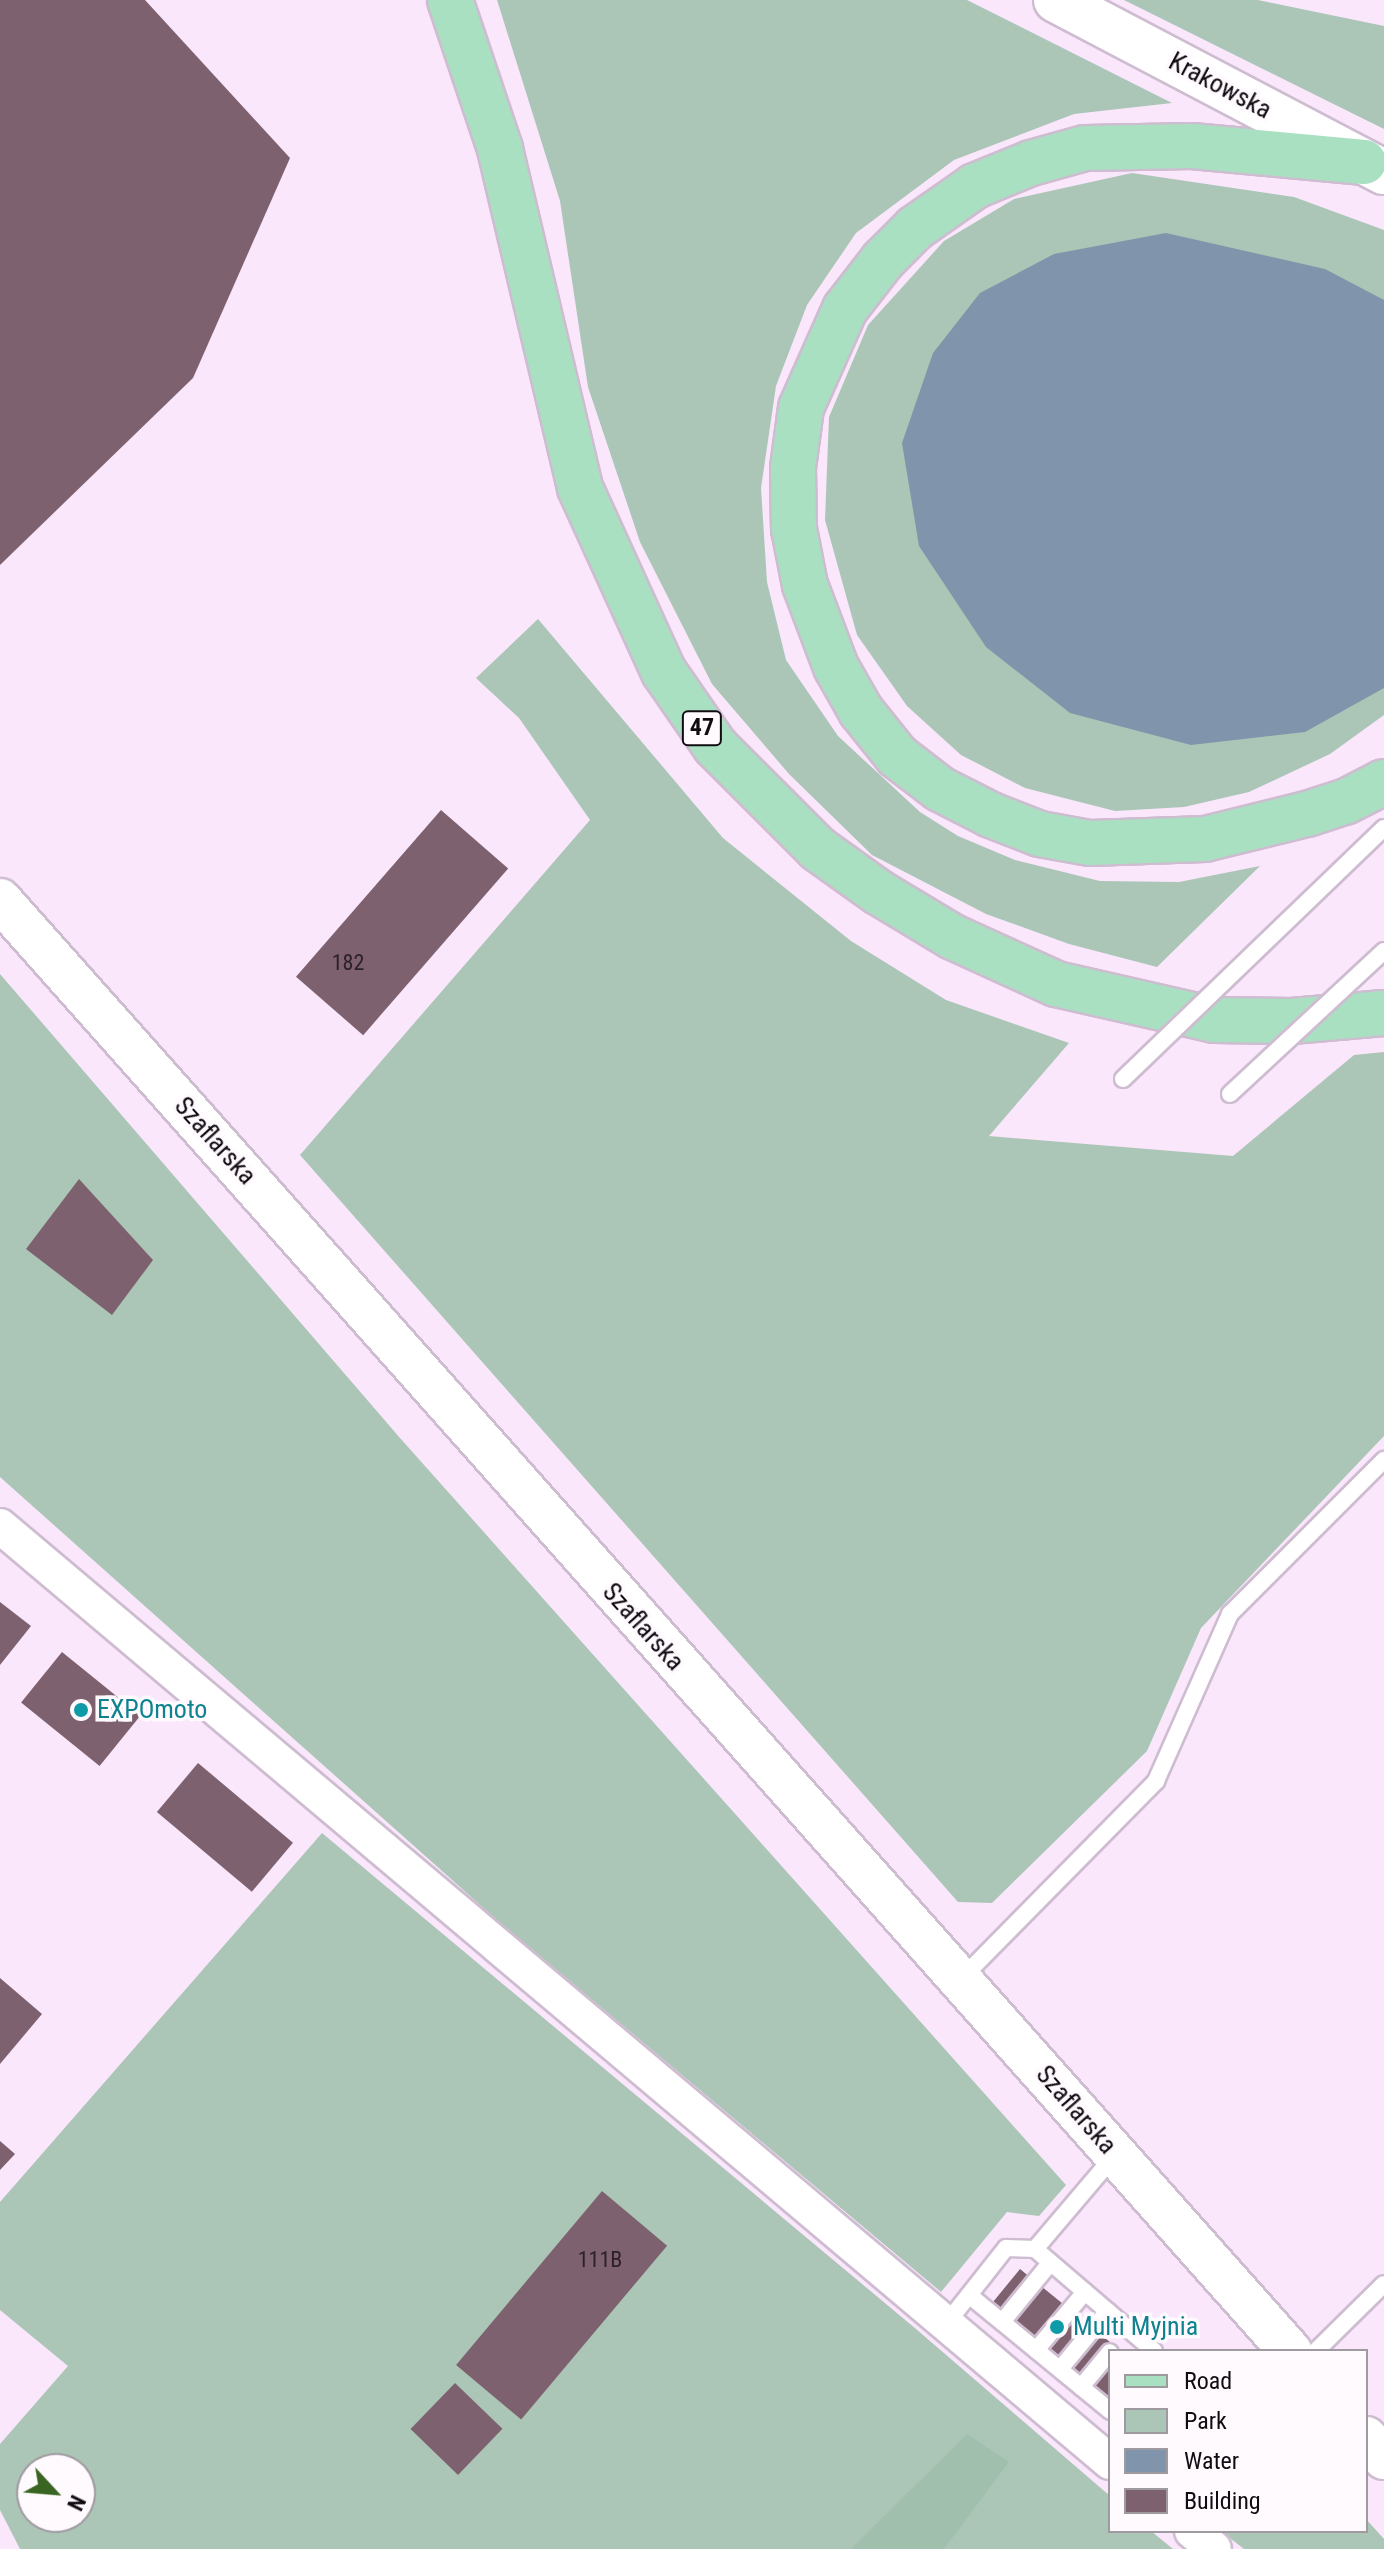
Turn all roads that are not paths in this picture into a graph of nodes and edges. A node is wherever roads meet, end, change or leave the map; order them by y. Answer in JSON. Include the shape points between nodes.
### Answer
{"nodes":[{"id":1,"x":450,"y":0,"type":"edge"},
{"id":2,"x":1056,"y":0,"type":"edge"},
{"id":3,"x":1374,"y":167,"type":"edge"},
{"id":4,"x":1384,"y":782,"type":"edge"},
{"id":5,"x":1384,"y":828,"type":"edge"},
{"id":6,"x":0,"y":900,"type":"edge"},
{"id":7,"x":1384,"y":951,"type":"edge"},
{"id":8,"x":1384,"y":1013,"type":"edge"},
{"id":9,"x":1123,"y":1079,"type":"dead end"},
{"id":10,"x":1230,"y":1094,"type":"dead end"},
{"id":11,"x":1384,"y":1460,"type":"edge"},
{"id":12,"x":0,"y":1526,"type":"edge"},
{"id":13,"x":960,"y":1980,"type":"junction"},
{"id":14,"x":1115,"y":2155,"type":"junction"},
{"id":15,"x":1035,"y":2249,"type":"junction"},
{"id":16,"x":1051,"y":2262,"type":"junction"},
{"id":17,"x":1384,"y":2284,"type":"edge"},
{"id":18,"x":1085,"y":2292,"type":"junction"},
{"id":19,"x":969,"y":2295,"type":"junction"},
{"id":20,"x":1108,"y":2311,"type":"junction"},
{"id":21,"x":1002,"y":2322,"type":"junction"},
{"id":22,"x":946,"y":2324,"type":"junction"},
{"id":23,"x":1129,"y":2330,"type":"junction"},
{"id":24,"x":1113,"y":2349,"type":"edge"},
{"id":25,"x":1150,"y":2349,"type":"edge"},
{"id":26,"x":1288,"y":2349,"type":"edge"},
{"id":27,"x":1318,"y":2349,"type":"edge"},
{"id":28,"x":1036,"y":2350,"type":"junction"},
{"id":29,"x":1108,"y":2356,"type":"edge"},
{"id":30,"x":1060,"y":2369,"type":"junction"},
{"id":31,"x":1081,"y":2387,"type":"junction"},
{"id":32,"x":1108,"y":2404,"type":"edge"},
{"id":33,"x":1368,"y":2440,"type":"edge"},
{"id":34,"x":1384,"y":2458,"type":"edge"},
{"id":35,"x":1108,"y":2460,"type":"edge"},
{"id":36,"x":1194,"y":2533,"type":"edge"},
{"id":37,"x":1214,"y":2549,"type":"edge"}],
"edges":[{"from":1,"to":8,"type":"main road","number":"47","via":[[500,149],[580,488],[664,672],[715,746],[818,849],[878,892],[953,937],[1056,984],[1214,1020],[1292,1021]]},
{"from":2,"to":3,"type":"main road","name":"Krakowska"},
{"from":3,"to":4,"type":"main road","via":[[1192,146],[1085,148],[975,186],[915,228],[845,309],[801,408],[793,468],[794,529],[805,585],[836,667],[861,711],[897,756],[940,789],[1040,834],[1090,843],[1205,839],[1345,802]]},
{"from":5,"to":9,"type":"lane","bridge":true},
{"from":6,"to":13,"type":"street","name":"Szaflarska"},
{"from":7,"to":10,"type":"lane","bridge":true},
{"from":11,"to":13,"type":"lane","via":[[1230,1614],[1156,1781]]},
{"from":12,"to":22,"type":"street"},
{"from":13,"to":14,"type":"street","name":"Szaflarska"},
{"from":14,"to":15,"type":"lane"},
{"from":14,"to":26,"type":"street","name":"Szaflarska"},
{"from":15,"to":16,"type":"lane"},
{"from":15,"to":19,"type":"lane","via":[[1006,2248]]},
{"from":16,"to":18,"type":"lane"},
{"from":16,"to":21,"type":"lane"},
{"from":17,"to":27,"type":"lane"},
{"from":18,"to":20,"type":"lane"},
{"from":18,"to":28,"type":"lane"},
{"from":19,"to":21,"type":"lane"},
{"from":19,"to":22,"type":"lane"},
{"from":20,"to":23,"type":"lane"},
{"from":20,"to":30,"type":"lane"},
{"from":21,"to":28,"type":"lane"},
{"from":22,"to":35,"type":"street"},
{"from":23,"to":24,"type":"lane"},
{"from":23,"to":25,"type":"lane"},
{"from":28,"to":30,"type":"lane"},
{"from":29,"to":31,"type":"lane"},
{"from":30,"to":31,"type":"lane"},
{"from":31,"to":32,"type":"lane"},
{"from":33,"to":34,"type":"street"},
{"from":36,"to":37,"type":"street"}]}
